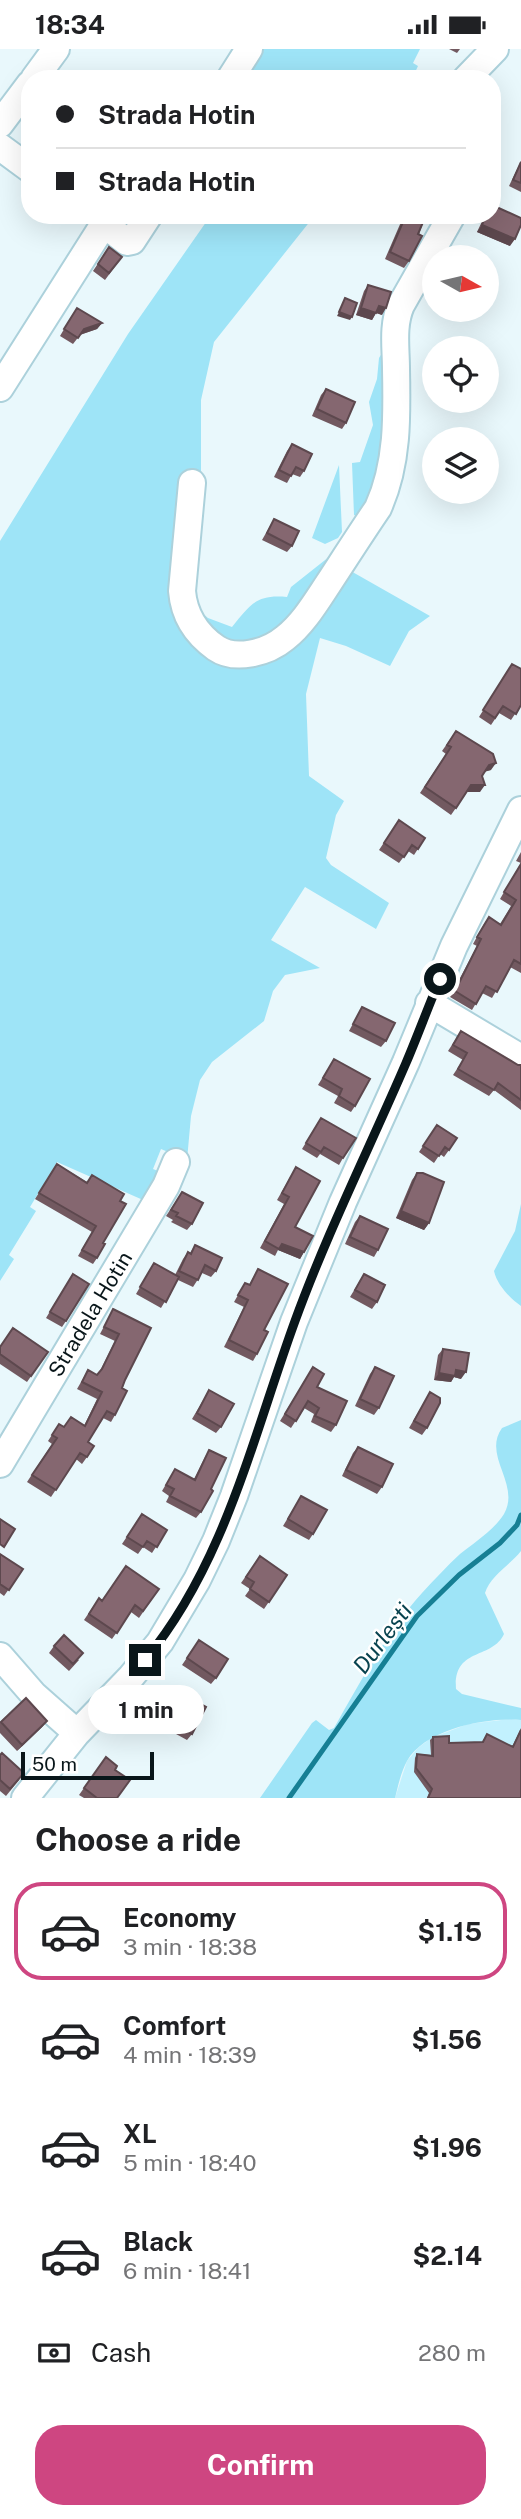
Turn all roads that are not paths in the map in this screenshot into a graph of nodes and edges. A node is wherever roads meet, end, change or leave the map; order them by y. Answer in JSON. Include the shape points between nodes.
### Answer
{"nodes":[{"id":1,"x":56,"y":49,"type":"edge"},
{"id":2,"x":249,"y":49,"type":"edge"},
{"id":3,"x":495,"y":49,"type":"edge"},
{"id":4,"x":41,"y":70,"type":"edge"},
{"id":5,"x":236,"y":70,"type":"edge"},
{"id":6,"x":475,"y":70,"type":"edge"},
{"id":7,"x":21,"y":96,"type":"edge"},
{"id":8,"x":0,"y":124,"type":"edge"},
{"id":9,"x":0,"y":147,"type":"edge"},
{"id":10,"x":21,"y":162,"type":"edge"},
{"id":11,"x":95,"y":224,"type":"edge"},
{"id":12,"x":104,"y":224,"type":"edge"},
{"id":13,"x":143,"y":224,"type":"edge"},
{"id":14,"x":447,"y":224,"type":"edge"},
{"id":15,"x":0,"y":388,"type":"edge"},
{"id":16,"x":192,"y":483,"type":"dead end"},
{"id":17,"x":521,"y":810,"type":"edge"},
{"id":18,"x":429,"y":1003,"type":"junction"},
{"id":19,"x":521,"y":1058,"type":"edge"},
{"id":20,"x":176,"y":1162,"type":"dead end"},
{"id":21,"x":0,"y":1464,"type":"edge"},
{"id":22,"x":0,"y":1656,"type":"edge"},
{"id":23,"x":77,"y":1733,"type":"junction"},
{"id":24,"x":25,"y":1798,"type":"edge"}],
"edges":[{"from":1,"to":4,"type":"street"},
{"from":2,"to":5,"type":"street"},
{"from":3,"to":6,"type":"street"},
{"from":7,"to":8,"type":"street"},
{"from":9,"to":10,"type":"street"},
{"from":11,"to":15,"type":"street"},
{"from":12,"to":13,"type":"street","via":[[127,242]]},
{"from":14,"to":16,"type":"street","via":[[397,317],[396,420],[387,489],[307,615],[285,639],[246,654],[225,654],[197,632],[183,606],[182,591]]},
{"from":17,"to":18,"type":"street"},
{"from":18,"to":19,"type":"street"},
{"from":18,"to":23,"type":"street","via":[[303,1299],[216,1541],[160,1642]]},
{"from":20,"to":21,"type":"street","name":"Stradela Hotin","via":[[166,1187]]},
{"from":22,"to":23,"type":"street","via":[[34,1695]]},
{"from":23,"to":24,"type":"street"}]}
